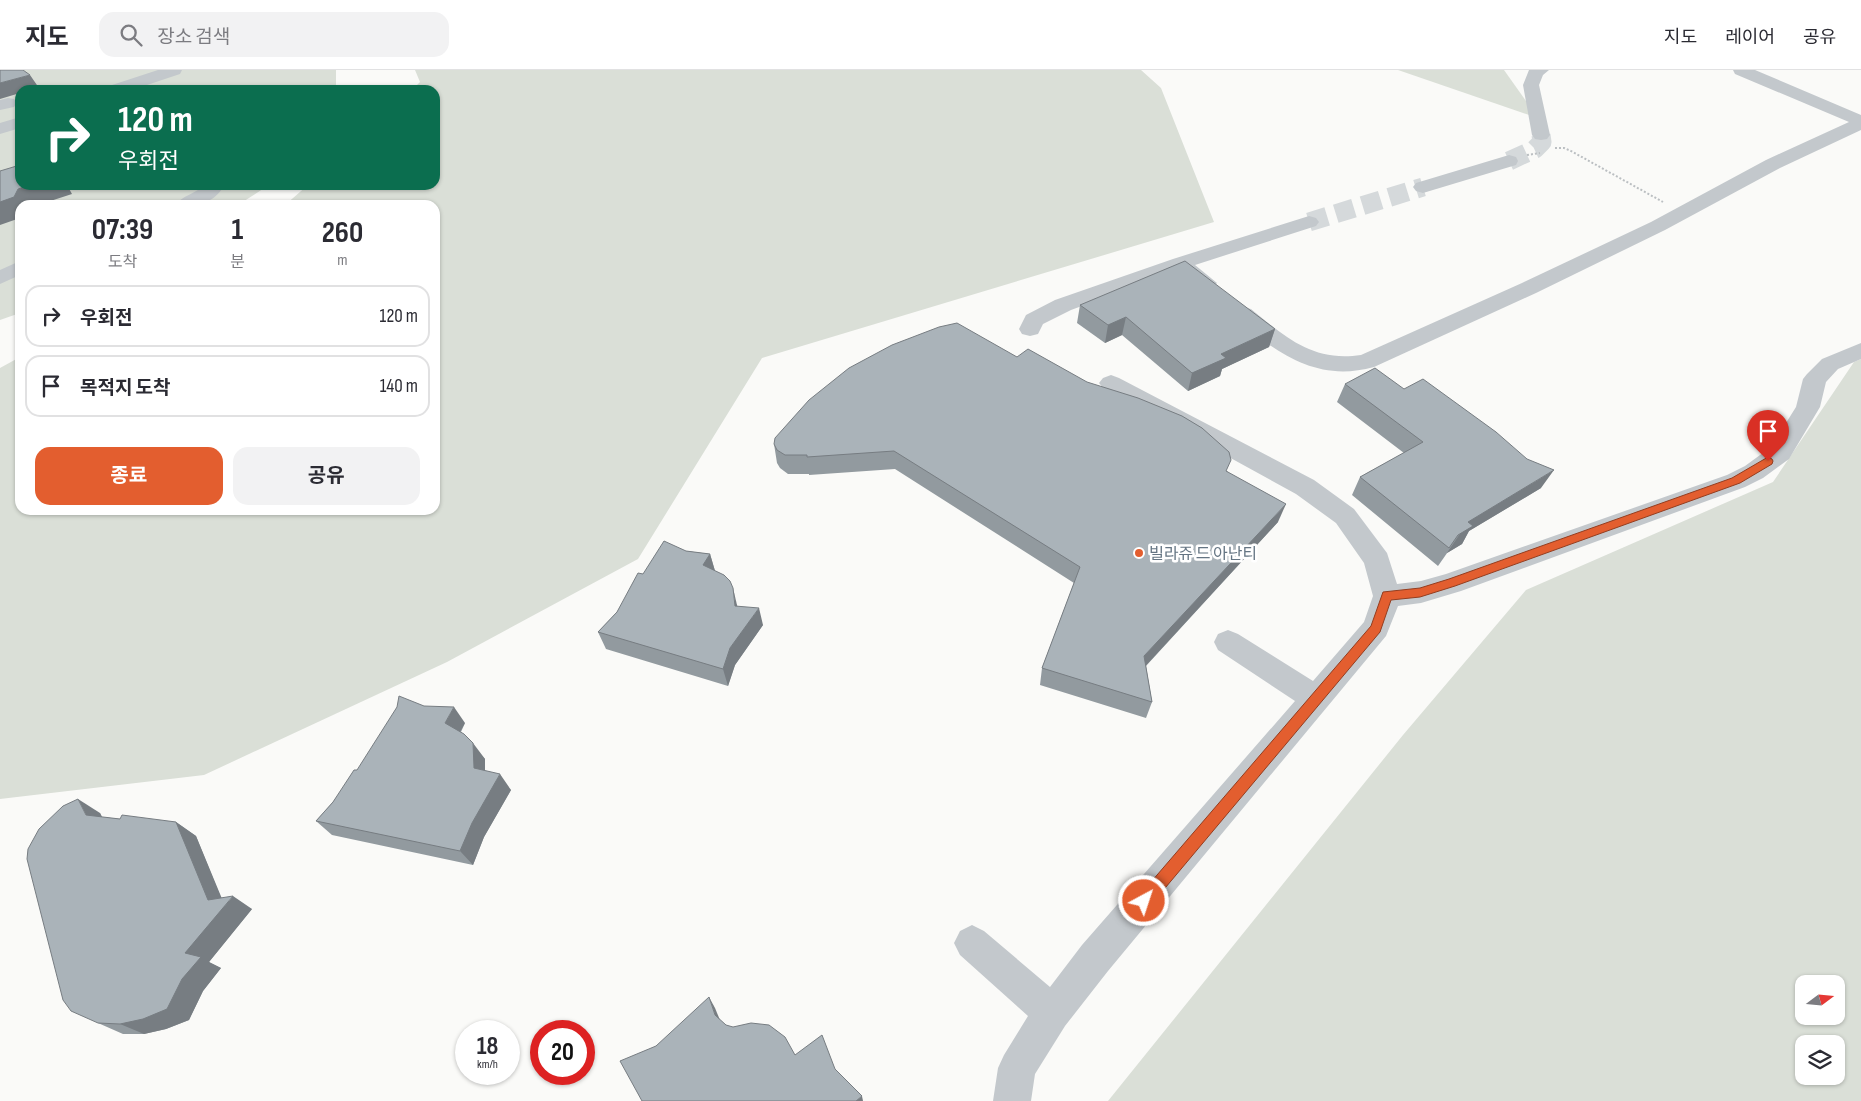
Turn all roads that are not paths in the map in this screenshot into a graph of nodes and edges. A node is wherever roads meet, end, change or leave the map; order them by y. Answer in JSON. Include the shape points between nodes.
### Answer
{"nodes":[{"id":1,"x":174,"y":70,"type":"edge"},
{"id":2,"x":1542,"y":70,"type":"edge"},
{"id":3,"x":1741,"y":70,"type":"edge"},
{"id":4,"x":130,"y":85,"type":"edge"},
{"id":5,"x":1861,"y":121,"type":"edge"},
{"id":6,"x":15,"y":124,"type":"edge"},
{"id":7,"x":0,"y":129,"type":"edge"},
{"id":8,"x":1544,"y":143,"type":"road end"},
{"id":9,"x":1517,"y":158,"type":"tunnel mouth"},
{"id":10,"x":1422,"y":187,"type":"tunnel mouth"},
{"id":11,"x":211,"y":190,"type":"edge"},
{"id":12,"x":196,"y":200,"type":"edge"},
{"id":13,"x":1310,"y":222,"type":"tunnel mouth"},
{"id":14,"x":1180,"y":263,"type":"junction"},
{"id":15,"x":15,"y":270,"type":"edge"},
{"id":16,"x":0,"y":278,"type":"edge"},
{"id":17,"x":1030,"y":329,"type":"dead end"},
{"id":18,"x":1861,"y":350,"type":"edge"},
{"id":19,"x":1110,"y":383,"type":"dead end"},
{"id":20,"x":1387,"y":596,"type":"junction"},
{"id":21,"x":1228,"y":642,"type":"dead end"},
{"id":22,"x":1316,"y":699,"type":"junction"},
{"id":23,"x":972,"y":943,"type":"dead end"},
{"id":24,"x":1052,"y":1013,"type":"junction"},
{"id":25,"x":1012,"y":1101,"type":"edge"}],
"edges":[{"from":1,"to":4,"type":"lane"},
{"from":2,"to":8,"type":"lane","via":[[1536,72],[1531,85]]},
{"from":3,"to":5,"type":"lane"},
{"from":5,"to":14,"type":"lane","via":[[1658,226],[1529,288],[1366,362],[1349,366],[1313,360],[1292,352]]},
{"from":6,"to":7,"type":"lane"},
{"from":9,"to":10,"type":"lane"},
{"from":11,"to":12,"type":"lane"},
{"from":13,"to":14,"type":"lane"},
{"from":14,"to":17,"type":"lane","via":[[1063,305],[1034,320]]},
{"from":15,"to":16,"type":"lane"},
{"from":18,"to":20,"type":"lane","via":[[1830,364],[1815,379],[1808,408],[1780,453],[1754,472],[1451,583],[1420,592]]},
{"from":19,"to":20,"type":"lane","via":[[1305,487],[1345,516],[1377,560]]},
{"from":20,"to":22,"type":"lane","via":[[1376,628]]},
{"from":21,"to":22,"type":"lane"},
{"from":22,"to":24,"type":"lane"},
{"from":23,"to":24,"type":"lane"},
{"from":24,"to":25,"type":"lane","via":[[1017,1068]]}]}
